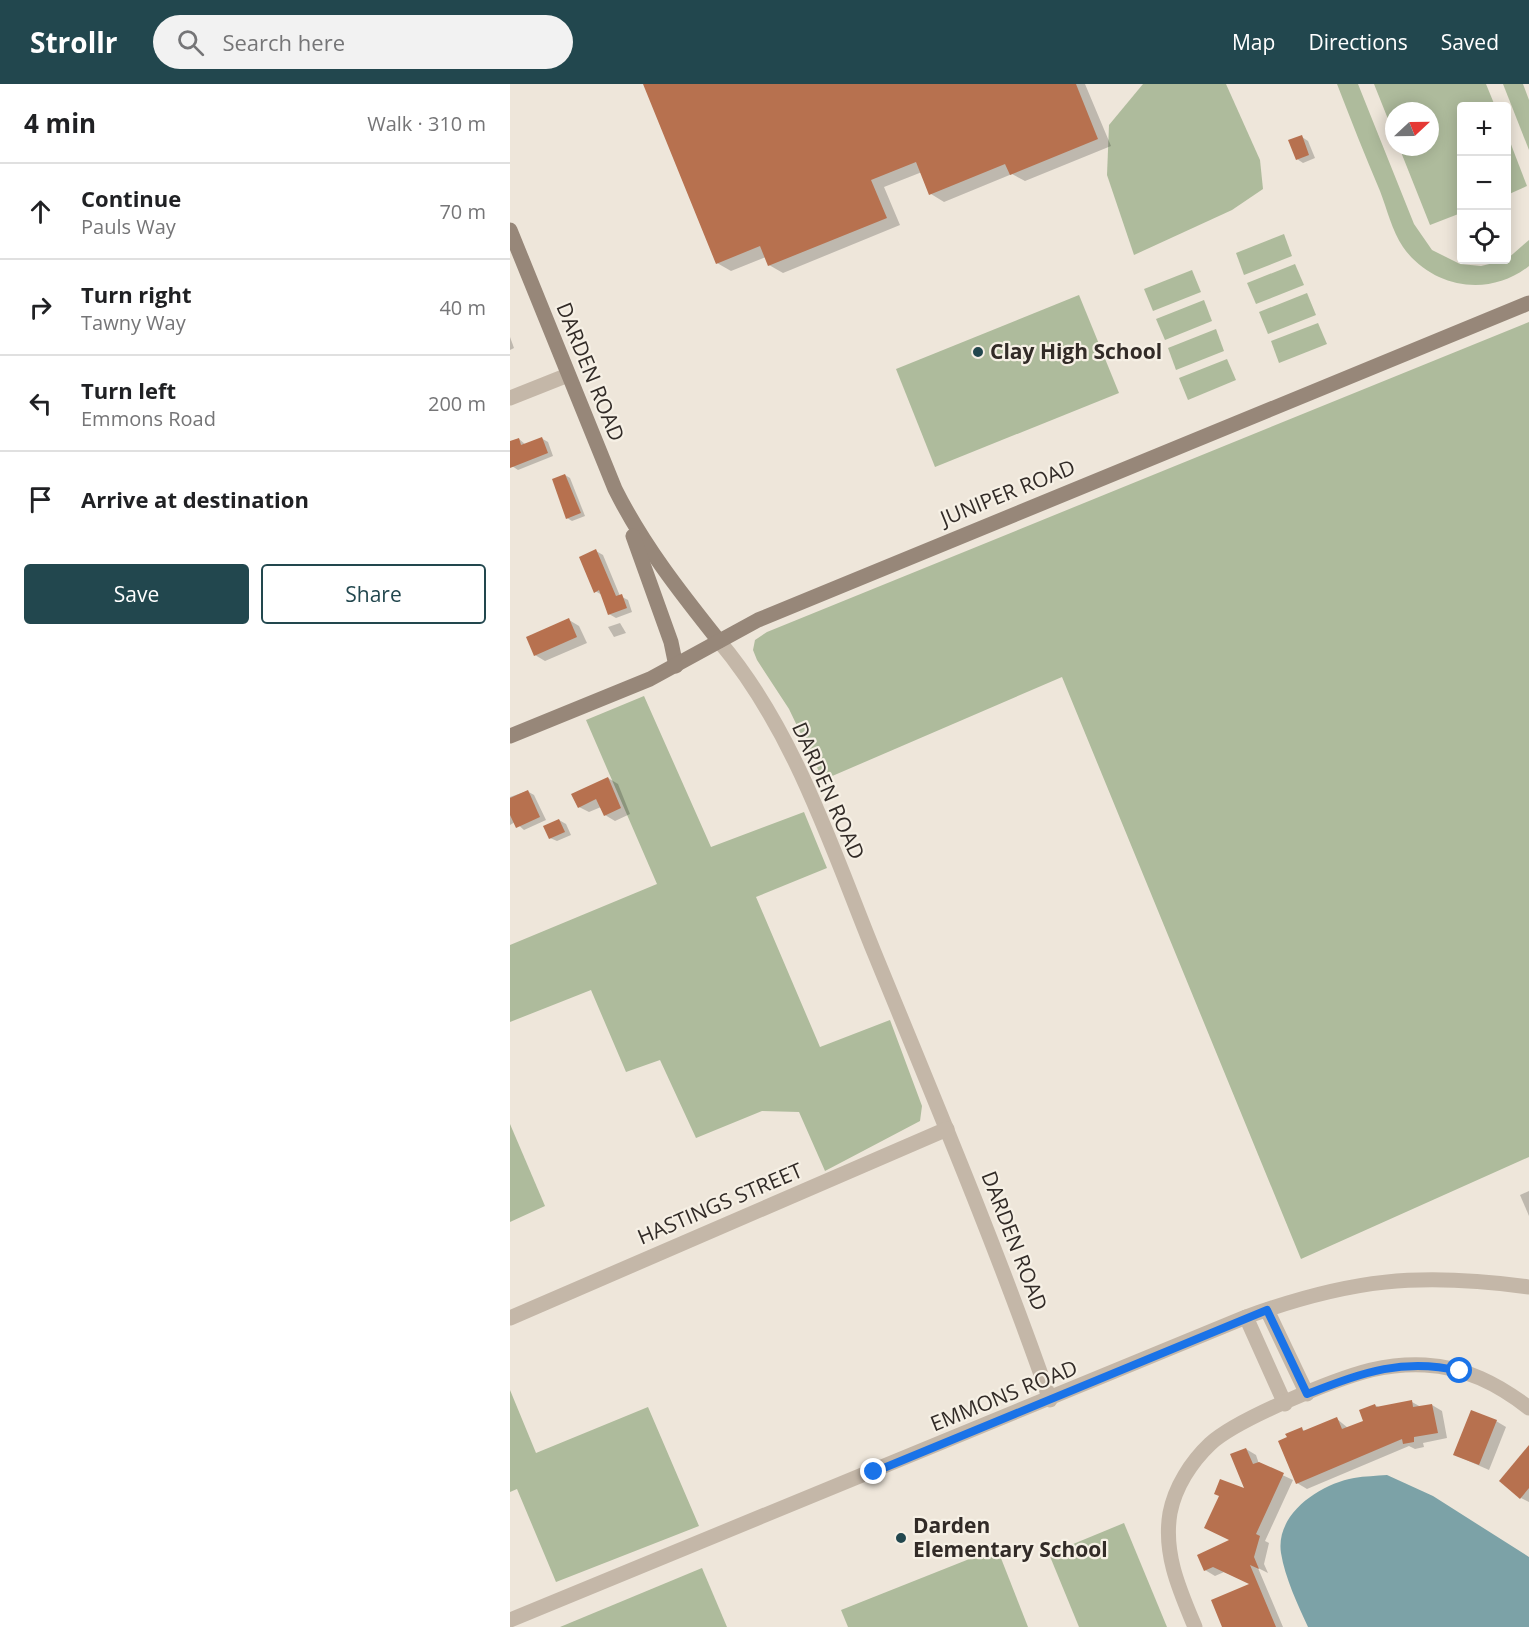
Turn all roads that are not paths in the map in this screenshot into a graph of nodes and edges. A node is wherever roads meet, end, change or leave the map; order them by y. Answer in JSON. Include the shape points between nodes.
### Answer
{"nodes":[{"id":1,"x":510,"y":230,"type":"edge"},
{"id":2,"x":1529,"y":303,"type":"edge"},
{"id":3,"x":568,"y":375,"type":"junction"},
{"id":4,"x":510,"y":399,"type":"edge"},
{"id":5,"x":615,"y":489,"type":"junction"},
{"id":6,"x":719,"y":641,"type":"junction"},
{"id":7,"x":676,"y":666,"type":"junction"},
{"id":8,"x":510,"y":736,"type":"edge"},
{"id":9,"x":947,"y":1128,"type":"junction"},
{"id":10,"x":1529,"y":1287,"type":"edge"},
{"id":11,"x":1267,"y":1310,"type":"junction"},
{"id":12,"x":1246,"y":1317,"type":"junction"},
{"id":13,"x":510,"y":1318,"type":"edge"},
{"id":14,"x":1307,"y":1394,"type":"junction"},
{"id":15,"x":1050,"y":1400,"type":"junction"},
{"id":16,"x":1285,"y":1404,"type":"junction"},
{"id":17,"x":1529,"y":1408,"type":"edge"},
{"id":18,"x":510,"y":1620,"type":"edge"},
{"id":19,"x":1195,"y":1627,"type":"edge"}],
"edges":[{"from":1,"to":3,"type":"street","name":"DARDEN ROAD"},
{"from":2,"to":6,"type":"street","name":"JUNIPER ROAD","via":[[794,604]]},
{"from":3,"to":4,"type":"street"},
{"from":3,"to":5,"type":"street","name":"DARDEN ROAD"},
{"from":5,"to":6,"type":"street","name":"DARDEN ROAD","via":[[650,551]]},
{"from":5,"to":7,"type":"street","via":[[662,613]]},
{"from":6,"to":7,"type":"street","name":"JUNIPER ROAD"},
{"from":6,"to":9,"type":"street","name":"DARDEN ROAD","via":[[762,697],[784,740]]},
{"from":7,"to":8,"type":"street","name":"JUNIPER ROAD"},
{"from":9,"to":13,"type":"street","name":"HASTINGS STREET"},
{"from":9,"to":15,"type":"street","name":"DARDEN ROAD","via":[[992,1237]]},
{"from":10,"to":11,"type":"street","name":"EMMONS ROAD","via":[[1448,1278],[1397,1280],[1312,1294]]},
{"from":11,"to":12,"type":"street","name":"EMMONS ROAD"},
{"from":11,"to":14,"type":"street"},
{"from":12,"to":15,"type":"street","name":"EMMONS ROAD"},
{"from":12,"to":16,"type":"street"},
{"from":14,"to":16,"type":"street"},
{"from":14,"to":17,"type":"street","via":[[1370,1370],[1425,1365],[1477,1376]]},
{"from":15,"to":18,"type":"street","name":"EMMONS ROAD"},
{"from":16,"to":19,"type":"street","via":[[1210,1443],[1185,1474],[1177,1491],[1170,1512],[1169,1549]]}]}
